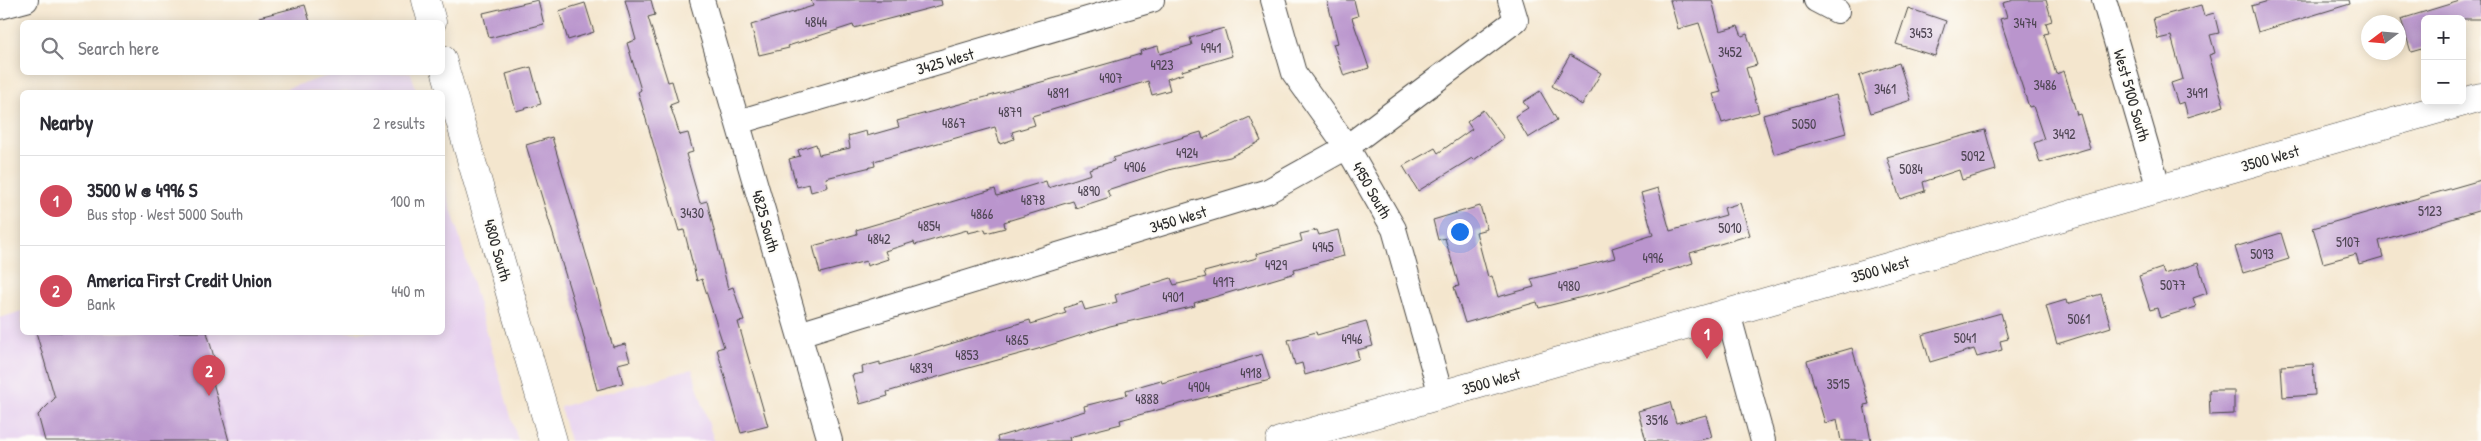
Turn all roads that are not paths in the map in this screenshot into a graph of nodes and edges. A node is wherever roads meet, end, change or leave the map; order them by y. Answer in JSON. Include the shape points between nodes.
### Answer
{"nodes":[{"id":1,"x":26,"y":0,"type":"edge"},
{"id":2,"x":426,"y":0,"type":"edge"},
{"id":3,"x":702,"y":0,"type":"edge"},
{"id":4,"x":1152,"y":0,"type":"edge"},
{"id":5,"x":1273,"y":0,"type":"edge"},
{"id":6,"x":2104,"y":0,"type":"edge"},
{"id":7,"x":0,"y":7,"type":"edge"},
{"id":8,"x":1513,"y":10,"type":"edge"},
{"id":9,"x":431,"y":20,"type":"edge"},
{"id":10,"x":445,"y":69,"type":"edge"},
{"id":11,"x":2481,"y":97,"type":"edge"},
{"id":12,"x":738,"y":122,"type":"junction"},
{"id":13,"x":1347,"y":147,"type":"junction"},
{"id":14,"x":2159,"y":189,"type":"junction"},
{"id":15,"x":1728,"y":313,"type":"junction"},
{"id":16,"x":799,"y":334,"type":"junction"},
{"id":17,"x":1441,"y":395,"type":"junction"},
{"id":18,"x":553,"y":441,"type":"edge"},
{"id":19,"x":830,"y":441,"type":"edge"},
{"id":20,"x":1280,"y":441,"type":"edge"},
{"id":21,"x":1763,"y":441,"type":"edge"}],
"edges":[{"from":1,"to":7,"type":"street"},
{"from":2,"to":9,"type":"main road"},
{"from":3,"to":12,"type":"street","name":"4825 South"},
{"from":4,"to":12,"type":"street","name":"3425 West"},
{"from":5,"to":13,"type":"street","name":"4950 South","via":[[1294,73]]},
{"from":6,"to":14,"type":"street","name":"West 5100 South"},
{"from":8,"to":13,"type":"street","name":"3450 West"},
{"from":10,"to":18,"type":"main road","name":"4800 South"},
{"from":11,"to":14,"type":"main road","name":"3500 West"},
{"from":12,"to":16,"type":"street","name":"4825 South"},
{"from":13,"to":16,"type":"street","name":"3450 West","via":[[1268,191]]},
{"from":13,"to":17,"type":"street","name":"4950 South","via":[[1394,228]]},
{"from":14,"to":15,"type":"main road","name":"3500 West"},
{"from":15,"to":17,"type":"main road","name":"3500 West"},
{"from":15,"to":21,"type":"street"},
{"from":16,"to":19,"type":"street","name":"4825 South"},
{"from":17,"to":20,"type":"main road","name":"3500 West"}]}
